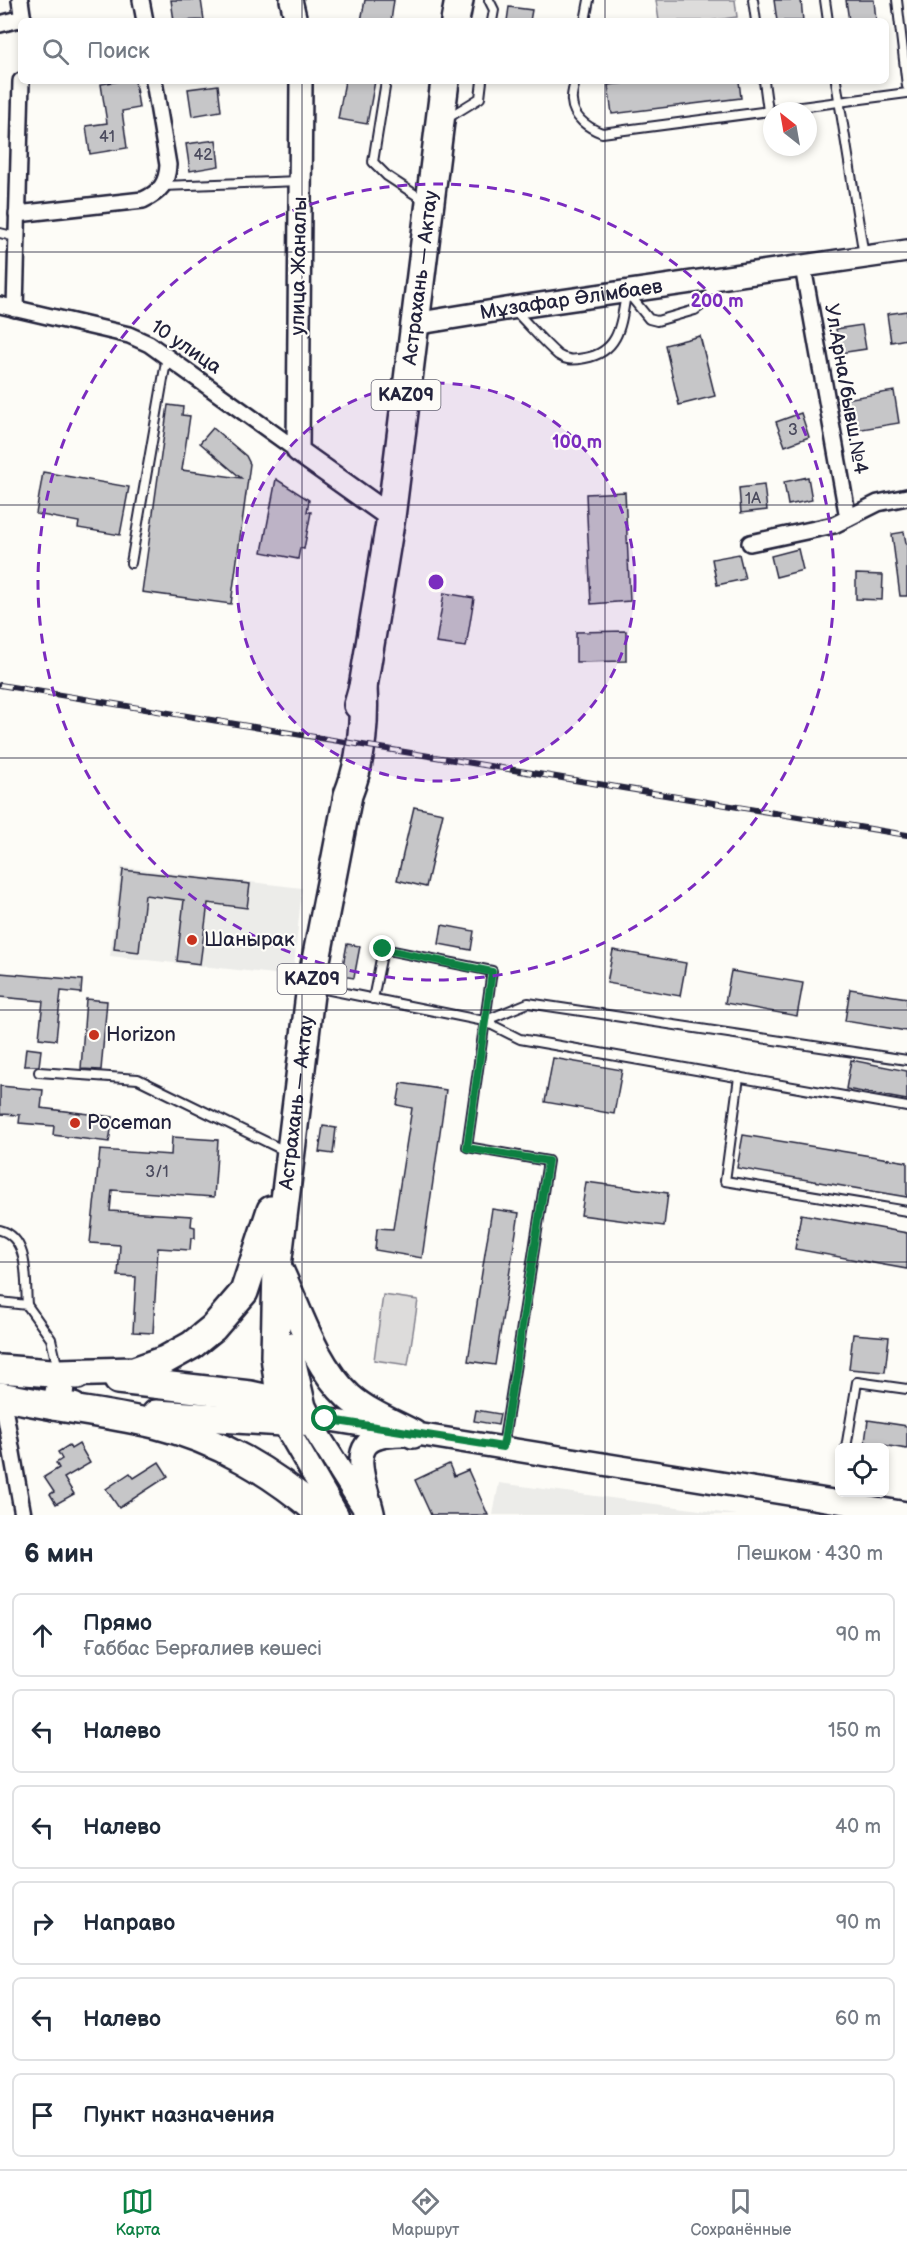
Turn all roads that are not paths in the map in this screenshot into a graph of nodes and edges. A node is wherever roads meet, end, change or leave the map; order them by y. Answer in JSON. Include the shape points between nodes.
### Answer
{"nodes":[{"id":1,"x":20,"y":0,"type":"edge"},
{"id":2,"x":141,"y":0,"type":"edge"},
{"id":3,"x":291,"y":0,"type":"edge"},
{"id":4,"x":459,"y":0,"type":"edge"},
{"id":5,"x":489,"y":0,"type":"edge"},
{"id":6,"x":589,"y":0,"type":"edge"},
{"id":7,"x":753,"y":0,"type":"edge"},
{"id":8,"x":825,"y":0,"type":"edge"},
{"id":9,"x":897,"y":0,"type":"edge"},
{"id":10,"x":23,"y":18,"type":"edge"},
{"id":11,"x":144,"y":18,"type":"edge"},
{"id":12,"x":295,"y":18,"type":"edge"},
{"id":13,"x":456,"y":18,"type":"edge"},
{"id":14,"x":493,"y":18,"type":"edge"},
{"id":15,"x":586,"y":18,"type":"edge"},
{"id":16,"x":756,"y":18,"type":"edge"},
{"id":17,"x":828,"y":18,"type":"edge"},
{"id":18,"x":903,"y":19,"type":"edge"},
{"id":19,"x":18,"y":21,"type":"edge"},
{"id":20,"x":0,"y":24,"type":"edge"},
{"id":21,"x":21,"y":84,"type":"edge"},
{"id":22,"x":154,"y":84,"type":"edge"},
{"id":23,"x":301,"y":84,"type":"edge"},
{"id":24,"x":386,"y":84,"type":"edge"},
{"id":25,"x":445,"y":84,"type":"edge"},
{"id":26,"x":482,"y":84,"type":"edge"},
{"id":27,"x":575,"y":84,"type":"edge"},
{"id":28,"x":764,"y":84,"type":"edge"},
{"id":29,"x":836,"y":84,"type":"edge"},
{"id":30,"x":907,"y":86,"type":"edge"},
{"id":31,"x":907,"y":93,"type":"edge"},
{"id":32,"x":767,"y":102,"type":"edge"},
{"id":33,"x":838,"y":102,"type":"junction"},
{"id":34,"x":817,"y":105,"type":"edge"},
{"id":35,"x":763,"y":112,"type":"edge"},
{"id":36,"x":440,"y":123,"type":"junction"},
{"id":37,"x":300,"y":181,"type":"junction"},
{"id":38,"x":163,"y":186,"type":"junction"},
{"id":39,"x":429,"y":203,"type":"junction"},
{"id":40,"x":17,"y":214,"type":"junction"},
{"id":41,"x":0,"y":233,"type":"edge"},
{"id":42,"x":16,"y":237,"type":"junction"},
{"id":43,"x":907,"y":251,"type":"edge"},
{"id":44,"x":864,"y":258,"type":"junction"},
{"id":45,"x":803,"y":267,"type":"junction"},
{"id":46,"x":720,"y":279,"type":"junction"},
{"id":47,"x":627,"y":292,"type":"junction"},
{"id":48,"x":8,"y":307,"type":"edge"},
{"id":49,"x":512,"y":308,"type":"junction"},
{"id":50,"x":414,"y":324,"type":"junction"},
{"id":51,"x":167,"y":356,"type":"junction"},
{"id":52,"x":297,"y":451,"type":"junction"},
{"id":53,"x":907,"y":497,"type":"edge"},
{"id":54,"x":390,"y":518,"type":"junction"},
{"id":55,"x":848,"y":518,"type":"junction"},
{"id":56,"x":750,"y":543,"type":"dead end"},
{"id":57,"x":132,"y":564,"type":"dead end"},
{"id":58,"x":311,"y":986,"type":"junction"},
{"id":59,"x":373,"y":999,"type":"junction"},
{"id":60,"x":484,"y":1021,"type":"junction"},
{"id":61,"x":907,"y":1060,"type":"edge"},
{"id":62,"x":39,"y":1072,"type":"dead end"},
{"id":63,"x":739,"y":1077,"type":"junction"},
{"id":64,"x":907,"y":1107,"type":"edge"},
{"id":65,"x":289,"y":1159,"type":"junction"},
{"id":66,"x":907,"y":1211,"type":"edge"},
{"id":67,"x":0,"y":1230,"type":"edge"},
{"id":68,"x":277,"y":1266,"type":"junction"},
{"id":69,"x":0,"y":1302,"type":"edge"},
{"id":70,"x":27,"y":1305,"type":"junction"},
{"id":71,"x":0,"y":1369,"type":"edge"},
{"id":72,"x":59,"y":1373,"type":"junction"},
{"id":73,"x":907,"y":1389,"type":"edge"},
{"id":74,"x":1,"y":1396,"type":"edge"},
{"id":75,"x":54,"y":1406,"type":"junction"},
{"id":76,"x":300,"y":1414,"type":"junction"},
{"id":77,"x":413,"y":1434,"type":"junction"},
{"id":78,"x":847,"y":1443,"type":"edge"},
{"id":79,"x":503,"y":1447,"type":"junction"},
{"id":80,"x":907,"y":1513,"type":"edge"},
{"id":81,"x":23,"y":1515,"type":"edge"},
{"id":82,"x":322,"y":1515,"type":"edge"},
{"id":83,"x":338,"y":1515,"type":"edge"},
{"id":84,"x":369,"y":1515,"type":"edge"},
{"id":85,"x":373,"y":1515,"type":"edge"}],
"edges":[{"from":1,"to":10,"type":"street"},
{"from":2,"to":11,"type":"street"},
{"from":3,"to":12,"type":"street"},
{"from":4,"to":13,"type":"highway"},
{"from":5,"to":14,"type":"lane"},
{"from":6,"to":15,"type":"lane"},
{"from":7,"to":16,"type":"lane"},
{"from":8,"to":17,"type":"lane"},
{"from":9,"to":18,"type":"lane"},
{"from":18,"to":30,"type":"lane"},
{"from":19,"to":20,"type":"street"},
{"from":21,"to":40,"type":"street"},
{"from":22,"to":38,"type":"street","via":[[168,165]]},
{"from":23,"to":37,"type":"street","name":"улица Жаналы"},
{"from":24,"to":39,"type":"lane","via":[[373,162],[387,176]]},
{"from":25,"to":36,"type":"highway","name":"Астрахань — Актау","number":"KAZ09"},
{"from":26,"to":36,"type":"lane","via":[[480,98]]},
{"from":27,"to":35,"type":"lane","via":[[572,102],[578,116],[589,128],[602,133]]},
{"from":28,"to":32,"type":"lane"},
{"from":29,"to":33,"type":"lane"},
{"from":31,"to":33,"type":"lane"},
{"from":33,"to":34,"type":"lane"},
{"from":33,"to":44,"type":"lane"},
{"from":36,"to":39,"type":"highway","name":"Астрахань — Актау","number":"KAZ09"},
{"from":37,"to":38,"type":"lane"},
{"from":37,"to":52,"type":"street","name":"улица Жаналы"},
{"from":38,"to":40,"type":"street","via":[[143,200]]},
{"from":39,"to":50,"type":"highway","name":"Астрахань — Актау","number":"KAZ09"},
{"from":40,"to":42,"type":"street"},
{"from":41,"to":42,"type":"lane"},
{"from":42,"to":48,"type":"street"},
{"from":43,"to":44,"type":"street","name":"Мұзафар Әлімбаев"},
{"from":44,"to":45,"type":"street","name":"Мұзафар Әлімбаев"},
{"from":45,"to":46,"type":"street","name":"Мұзафар Әлімбаев"},
{"from":45,"to":55,"type":"street","name":"Ул.Арна/бывш.№4"},
{"from":46,"to":47,"type":"street","name":"Мұзафар Әлімбаев"},
{"from":46,"to":47,"type":"lane","via":[[695,310],[657,321],[649,319]]},
{"from":47,"to":49,"type":"street","name":"Мұзафар Әлімбаев"},
{"from":47,"to":49,"type":"lane","via":[[620,332],[610,346],[598,356],[571,361],[560,356]]},
{"from":48,"to":51,"type":"street","name":"10 улица","via":[[129,335]]},
{"from":49,"to":50,"type":"street","name":"Мұзафар Әлімбаев"},
{"from":50,"to":54,"type":"highway","name":"Астрахань — Актау","number":"KAZ09"},
{"from":51,"to":52,"type":"street","name":"10 улица"},
{"from":51,"to":57,"type":"lane"},
{"from":52,"to":54,"type":"street"},
{"from":53,"to":55,"type":"street","via":[[878,503]]},
{"from":54,"to":58,"type":"highway","name":"Астрахань — Актау","number":"KAZ09","via":[[363,687],[362,743],[348,795]]},
{"from":55,"to":56,"type":"street","via":[[834,525]]},
{"from":58,"to":59,"type":"lane"},
{"from":58,"to":65,"type":"highway","name":"Астрахань — Актау","number":"KAZ09"},
{"from":59,"to":60,"type":"lane"},
{"from":59,"to":60,"type":"lane","via":[[383,949],[492,972]]},
{"from":60,"to":61,"type":"lane","via":[[528,1004]]},
{"from":60,"to":63,"type":"lane","via":[[520,1039]]},
{"from":60,"to":79,"type":"lane","via":[[467,1148],[548,1161]]},
{"from":62,"to":65,"type":"lane","via":[[138,1079]]},
{"from":63,"to":64,"type":"lane"},
{"from":63,"to":66,"type":"lane","via":[[725,1180]]},
{"from":65,"to":68,"type":"highway","name":"Астрахань — Актау","number":"KAZ09"},
{"from":65,"to":72,"type":"highway","via":[[244,1292],[213,1328],[174,1355],[134,1371]]},
{"from":67,"to":70,"type":"lane","via":[[20,1244]]},
{"from":68,"to":76,"type":"highway","name":"Астрахань — Актау","number":"KAZ09","via":[[276,1305]]},
{"from":68,"to":77,"type":"highway","via":[[308,1337],[335,1381],[350,1398]]},
{"from":69,"to":70,"type":"lane"},
{"from":70,"to":72,"type":"lane","via":[[51,1339]]},
{"from":71,"to":72,"type":"highway"},
{"from":72,"to":75,"type":"highway","via":[[61,1385]]},
{"from":72,"to":76,"type":"highway","via":[[250,1395]]},
{"from":73,"to":78,"type":"lane","via":[[857,1383]]},
{"from":74,"to":75,"type":"highway"},
{"from":74,"to":81,"type":"street"},
{"from":75,"to":76,"type":"highway"},
{"from":75,"to":82,"type":"highway","via":[[154,1424],[206,1440],[254,1463],[291,1487]]},
{"from":76,"to":77,"type":"street"},
{"from":76,"to":83,"type":"main road"},
{"from":76,"to":84,"type":"main road"},
{"from":77,"to":79,"type":"street"},
{"from":77,"to":85,"type":"main road","via":[[379,1437],[362,1452],[359,1462]]},
{"from":79,"to":80,"type":"street"}]}
